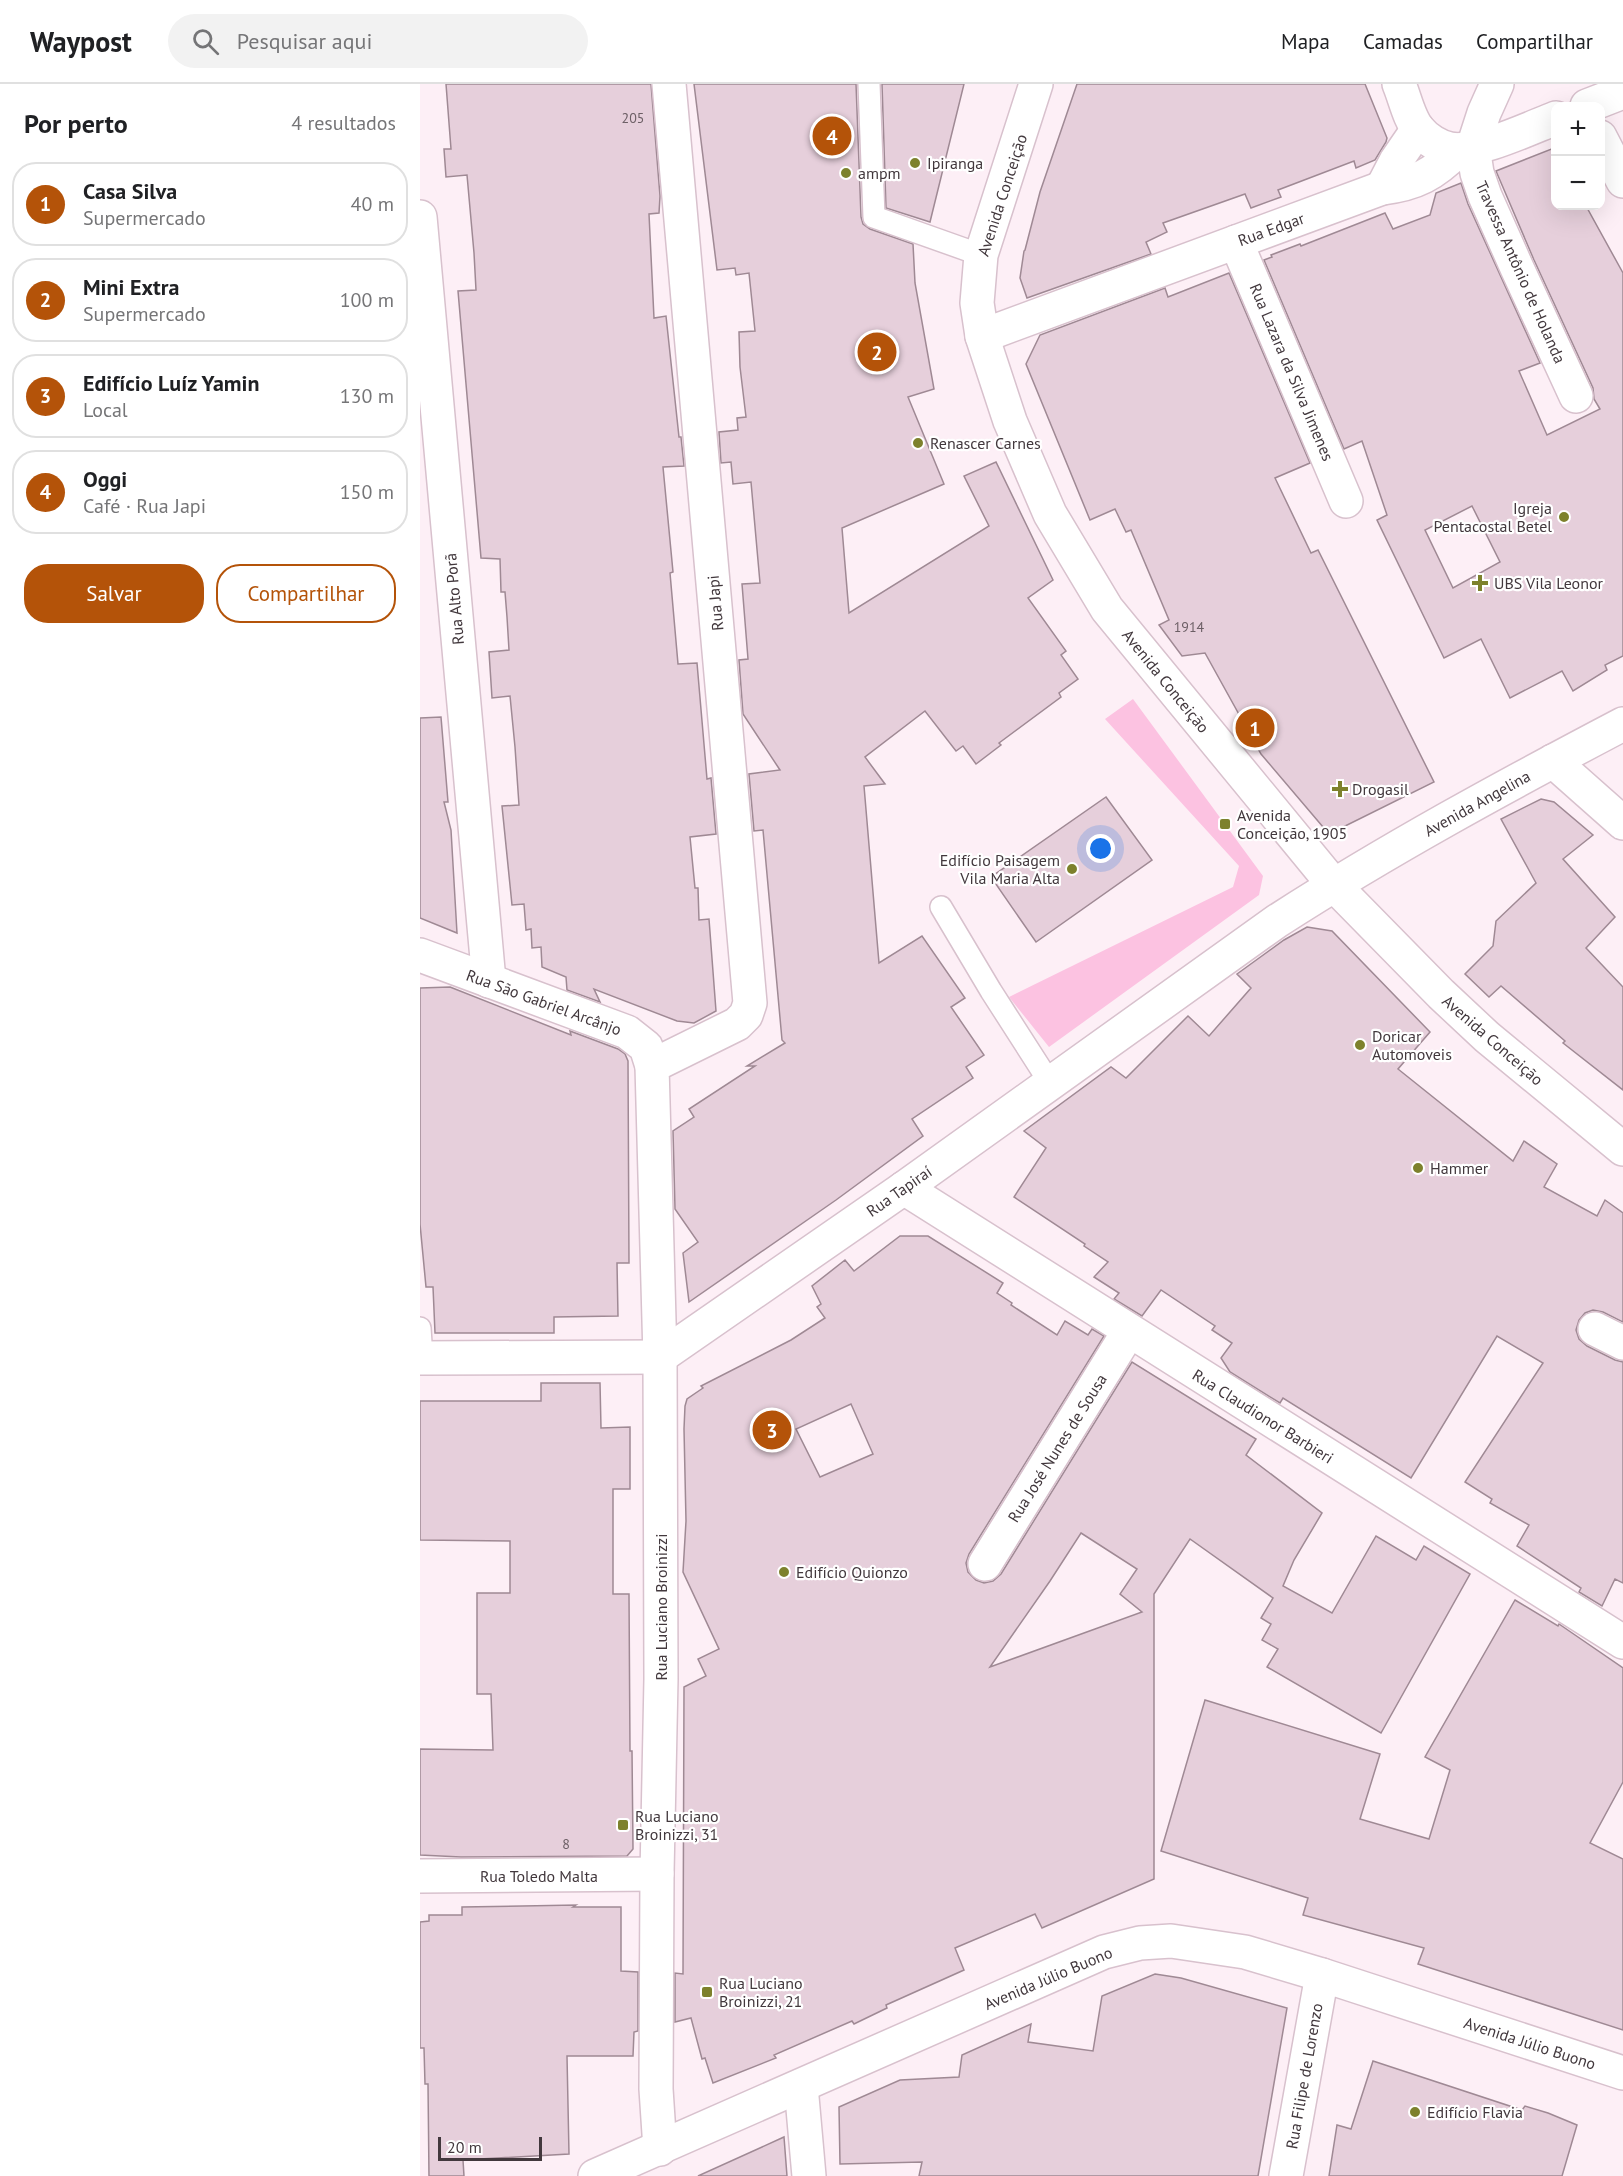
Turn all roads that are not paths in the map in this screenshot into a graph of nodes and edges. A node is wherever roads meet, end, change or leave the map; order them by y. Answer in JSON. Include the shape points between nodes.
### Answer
{"nodes":[{"id":1,"x":669,"y":84,"type":"edge"},
{"id":2,"x":869,"y":84,"type":"edge"},
{"id":3,"x":1036,"y":84,"type":"edge"},
{"id":4,"x":1399,"y":84,"type":"edge"},
{"id":5,"x":1497,"y":84,"type":"edge"},
{"id":6,"x":1623,"y":92,"type":"edge"},
{"id":7,"x":1597,"y":102,"type":"edge"},
{"id":8,"x":1551,"y":120,"type":"edge"},
{"id":9,"x":1418,"y":129,"type":"junction"},
{"id":10,"x":1605,"y":147,"type":"edge"},
{"id":11,"x":1465,"y":148,"type":"junction"},
{"id":12,"x":1623,"y":181,"type":"edge"},
{"id":13,"x":1382,"y":188,"type":"junction"},
{"id":14,"x":420,"y":217,"type":"edge"},
{"id":15,"x":1236,"y":242,"type":"junction"},
{"id":16,"x":981,"y":255,"type":"junction"},
{"id":17,"x":982,"y":336,"type":"junction"},
{"id":18,"x":1576,"y":396,"type":"dead end"},
{"id":19,"x":1346,"y":501,"type":"dead end"},
{"id":20,"x":1623,"y":724,"type":"edge"},
{"id":21,"x":1553,"y":761,"type":"junction"},
{"id":22,"x":1623,"y":822,"type":"edge"},
{"id":23,"x":1333,"y":884,"type":"junction"},
{"id":24,"x":941,"y":907,"type":"dead end"},
{"id":25,"x":420,"y":955,"type":"edge"},
{"id":26,"x":489,"y":981,"type":"junction"},
{"id":27,"x":652,"y":1066,"type":"junction"},
{"id":28,"x":1050,"y":1083,"type":"junction"},
{"id":29,"x":1623,"y":1149,"type":"edge"},
{"id":30,"x":904,"y":1188,"type":"junction"},
{"id":31,"x":659,"y":1312,"type":"junction"},
{"id":32,"x":1130,"y":1331,"type":"junction"},
{"id":33,"x":692,"y":1336,"type":"junction"},
{"id":34,"x":421,"y":1348,"type":"edge"},
{"id":35,"x":660,"y":1358,"type":"junction"},
{"id":36,"x":985,"y":1564,"type":"dead end"},
{"id":37,"x":1623,"y":1642,"type":"edge"},
{"id":38,"x":657,"y":1874,"type":"junction"},
{"id":39,"x":420,"y":1876,"type":"edge"},
{"id":40,"x":1322,"y":1975,"type":"junction"},
{"id":41,"x":1623,"y":2073,"type":"edge"},
{"id":42,"x":801,"y":2086,"type":"junction"},
{"id":43,"x":660,"y":2149,"type":"junction"},
{"id":44,"x":595,"y":2176,"type":"edge"},
{"id":45,"x":809,"y":2176,"type":"edge"},
{"id":46,"x":1286,"y":2176,"type":"edge"}],
"edges":[{"from":1,"to":27,"type":"street","name":"Rua Japi","via":[[750,1003],[737,1024]]},
{"from":2,"to":16,"type":"lane","via":[[874,217]]},
{"from":3,"to":16,"type":"street","name":"Avenida Conceição"},
{"from":4,"to":9,"type":"street"},
{"from":5,"to":11,"type":"street"},
{"from":6,"to":7,"type":"street"},
{"from":8,"to":11,"type":"street","name":"Rua Edgar"},
{"from":9,"to":11,"type":"street","via":[[1440,146]]},
{"from":9,"to":13,"type":"street"},
{"from":10,"to":12,"type":"street"},
{"from":11,"to":13,"type":"street","name":"Rua Edgar","via":[[1426,176]]},
{"from":11,"to":18,"type":"street","name":"Travessa Antônio de Holanda"},
{"from":13,"to":15,"type":"street","name":"Rua Edgar"},
{"from":14,"to":26,"type":"street","name":"Rua Alto Porã"},
{"from":15,"to":17,"type":"street","name":"Rua Edgar"},
{"from":15,"to":19,"type":"street","name":"Rua Lazara da Silva Jimenes"},
{"from":16,"to":17,"type":"street","name":"Avenida Conceição","via":[[977,303]]},
{"from":17,"to":23,"type":"street","name":"Avenida Conceição","via":[[1010,421],[1050,514],[1107,609]]},
{"from":20,"to":21,"type":"street","name":"Avenida Angelina"},
{"from":21,"to":22,"type":"street"},
{"from":21,"to":23,"type":"street","name":"Avenida Angelina"},
{"from":23,"to":28,"type":"street","name":"Rua Tapiraí"},
{"from":23,"to":29,"type":"street","name":"Avenida Conceição","via":[[1487,1037]]},
{"from":24,"to":28,"type":"lane"},
{"from":25,"to":26,"type":"street","name":"Rua São Gabriel Arcânjo"},
{"from":26,"to":27,"type":"street","name":"Rua São Gabriel Arcânjo","via":[[627,1032],[646,1047]]},
{"from":27,"to":31,"type":"street","name":"Rua Luciano Broinizzi"},
{"from":28,"to":30,"type":"street","name":"Rua Tapiraí"},
{"from":30,"to":32,"type":"street","name":"Rua Claudionor Barbieri"},
{"from":30,"to":33,"type":"street","name":"Rua Tapiraí"},
{"from":31,"to":33,"type":"street"},
{"from":31,"to":35,"type":"street","name":"Rua Luciano Broinizzi"},
{"from":32,"to":36,"type":"street","name":"Rua José Nunes de Sousa"},
{"from":32,"to":37,"type":"street","name":"Rua Claudionor Barbieri"},
{"from":33,"to":35,"type":"street","name":"Rua Tapiraí"},
{"from":34,"to":35,"type":"street"},
{"from":35,"to":38,"type":"street","name":"Rua Luciano Broinizzi"},
{"from":38,"to":39,"type":"street","name":"Rua Toledo Malta"},
{"from":38,"to":43,"type":"street","name":"Rua Luciano Broinizzi","via":[[656,2089]]},
{"from":40,"to":41,"type":"street","name":"Avenida Júlio Buono"},
{"from":40,"to":42,"type":"street","name":"Avenida Júlio Buono","via":[[1245,1952],[1172,1941],[1140,1943],[1104,1952]]},
{"from":40,"to":46,"type":"street","name":"Rua Filipe de Lorenzo"},
{"from":42,"to":43,"type":"street","name":"Avenida Júlio Buono"},
{"from":42,"to":45,"type":"street"},
{"from":43,"to":44,"type":"street","name":"Avenida Júlio Buono"}]}
